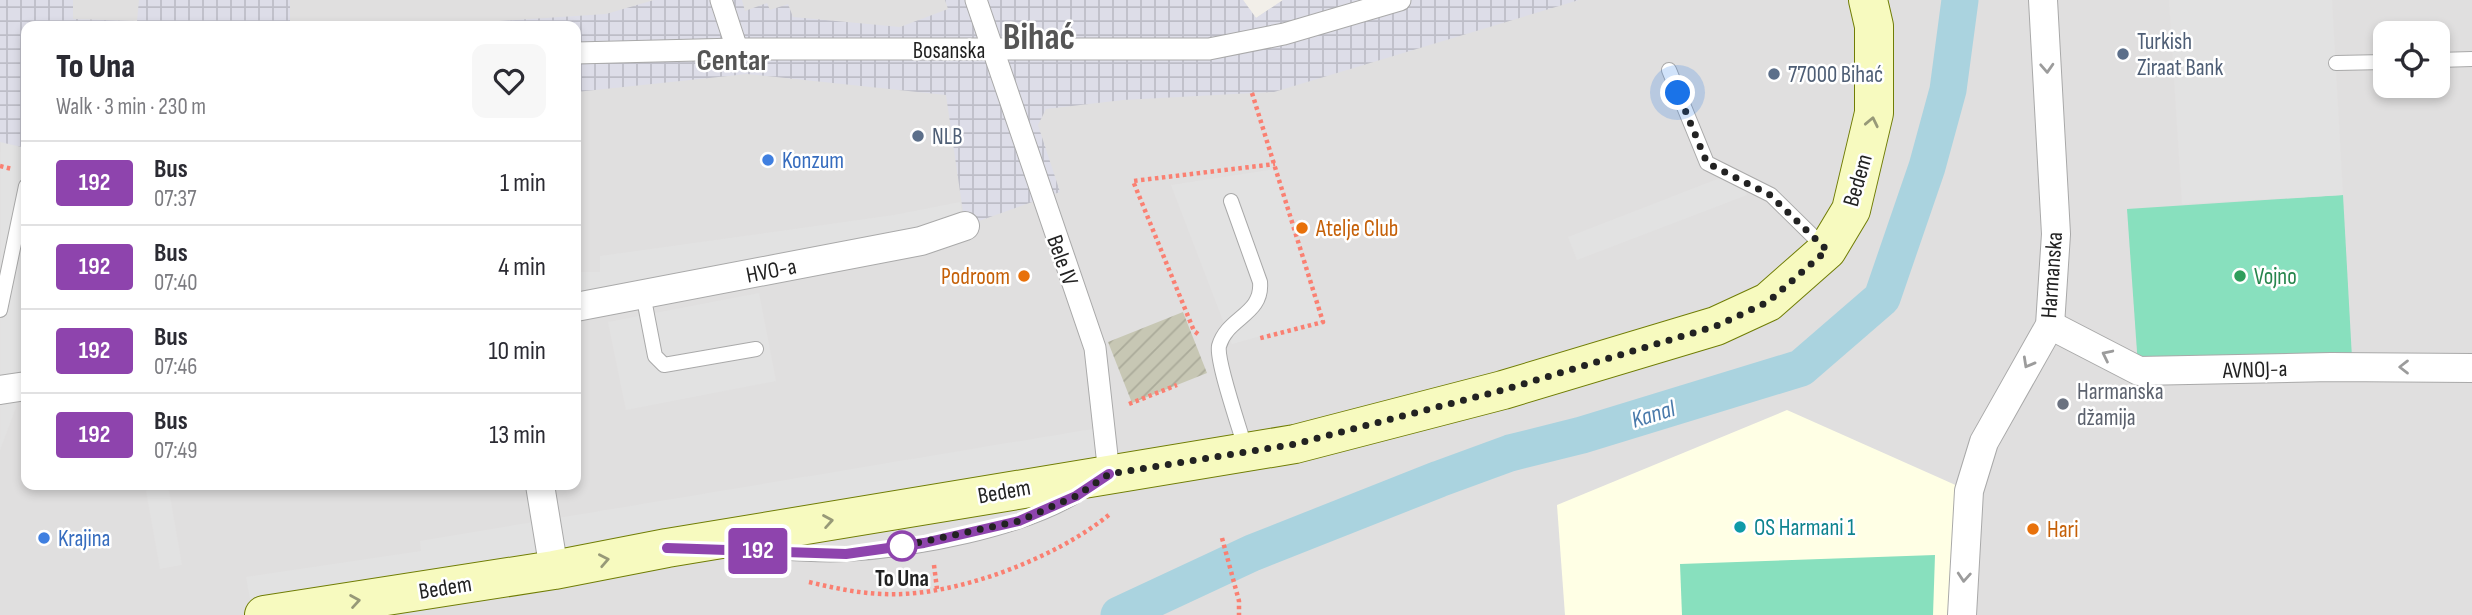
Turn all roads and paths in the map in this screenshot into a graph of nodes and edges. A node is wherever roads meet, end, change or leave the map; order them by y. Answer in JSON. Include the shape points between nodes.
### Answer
{"nodes":[{"id":1,"x":721,"y":0,"type":"edge"},
{"id":2,"x":975,"y":0,"type":"edge"},
{"id":3,"x":1399,"y":0,"type":"edge"},
{"id":4,"x":1868,"y":0,"type":"edge"},
{"id":5,"x":2043,"y":0,"type":"edge"},
{"id":6,"x":737,"y":49,"type":"junction"},
{"id":7,"x":995,"y":50,"type":"junction"},
{"id":8,"x":581,"y":53,"type":"edge"},
{"id":9,"x":2472,"y":59,"type":"edge"},
{"id":10,"x":2450,"y":60,"type":"edge"},
{"id":11,"x":2373,"y":62,"type":"edge"},
{"id":12,"x":2336,"y":64,"type":"dead end"},
{"id":13,"x":1669,"y":70,"type":"dead end"},
{"id":14,"x":1252,"y":93,"type":"dead end"},
{"id":15,"x":1275,"y":164,"type":"junction"},
{"id":16,"x":1231,"y":201,"type":"dead end"},
{"id":17,"x":21,"y":210,"type":"edge"},
{"id":18,"x":965,"y":226,"type":"dead end"},
{"id":19,"x":1827,"y":250,"type":"junction"},
{"id":20,"x":643,"y":294,"type":"junction"},
{"id":21,"x":581,"y":306,"type":"edge"},
{"id":22,"x":0,"y":310,"type":"edge"},
{"id":23,"x":2050,"y":325,"type":"junction"},
{"id":24,"x":756,"y":349,"type":"dead end"},
{"id":25,"x":1218,"y":349,"type":"junction"},
{"id":26,"x":2472,"y":368,"type":"edge"},
{"id":27,"x":1177,"y":385,"type":"dead end"},
{"id":28,"x":21,"y":387,"type":"edge"},
{"id":29,"x":0,"y":390,"type":"edge"},
{"id":30,"x":1132,"y":403,"type":"dead end"},
{"id":31,"x":1247,"y":452,"type":"junction"},
{"id":32,"x":1109,"y":474,"type":"junction"},
{"id":33,"x":541,"y":490,"type":"edge"},
{"id":34,"x":1223,"y":538,"type":"dead end"},
{"id":35,"x":554,"y":570,"type":"junction"},
{"id":36,"x":264,"y":615,"type":"edge"},
{"id":37,"x":1239,"y":615,"type":"edge"},
{"id":38,"x":1962,"y":615,"type":"edge"}],
"edges":[{"from":1,"to":6,"type":"street"},
{"from":2,"to":7,"type":"street","name":"Bele IV"},
{"from":3,"to":7,"type":"street","name":"Bosanska","via":[[1283,34],[1209,48]]},
{"from":19,"to":4,"type":"main road","name":"Bedem","one_way":true,"via":[[1850,210],[1874,113],[1877,71]]},
{"from":5,"to":23,"type":"street","name":"Harmanska","one_way":true,"via":[[2056,234]]},
{"from":6,"to":7,"type":"street","name":"Bosanska"},
{"from":6,"to":8,"type":"street","name":"Bosanska"},
{"from":7,"to":32,"type":"street","name":"Bele IV","via":[[1095,348]]},
{"from":9,"to":10,"type":"lane"},
{"from":11,"to":12,"type":"lane"},
{"from":13,"to":19,"type":"lane","via":[[1707,163],[1770,195]]},
{"from":14,"to":15,"type":"path"},
{"from":15,"to":25,"type":"path","via":[[1323,321]]},
{"from":15,"to":25,"type":"path","via":[[1133,181],[1194,331]]},
{"from":16,"to":25,"type":"lane","via":[[1261,295],[1255,307],[1227,330]]},
{"from":17,"to":22,"type":"lane"},
{"from":18,"to":20,"type":"street","name":"HVO-a","via":[[921,241]]},
{"from":19,"to":31,"type":"main road","name":"Bedem","via":[[1768,302],[1716,326],[1490,394]]},
{"from":20,"to":21,"type":"street","name":"HVO-a"},
{"from":20,"to":24,"type":"lane","via":[[655,356],[664,365]]},
{"from":26,"to":23,"type":"street","name":"AVNOJ-a","one_way":true,"via":[[2139,371]]},
{"from":23,"to":38,"type":"street","name":"Harmanska","one_way":true,"via":[[1984,442],[1969,491]]},
{"from":25,"to":31,"type":"lane"},
{"from":27,"to":30,"type":"path"},
{"from":28,"to":29,"type":"street"},
{"from":31,"to":32,"type":"main road","name":"Bedem"},
{"from":35,"to":32,"type":"main road","name":"Bedem","one_way":true},
{"from":33,"to":35,"type":"street"},
{"from":34,"to":37,"type":"path"},
{"from":36,"to":35,"type":"main road","name":"Bedem","one_way":true}]}
